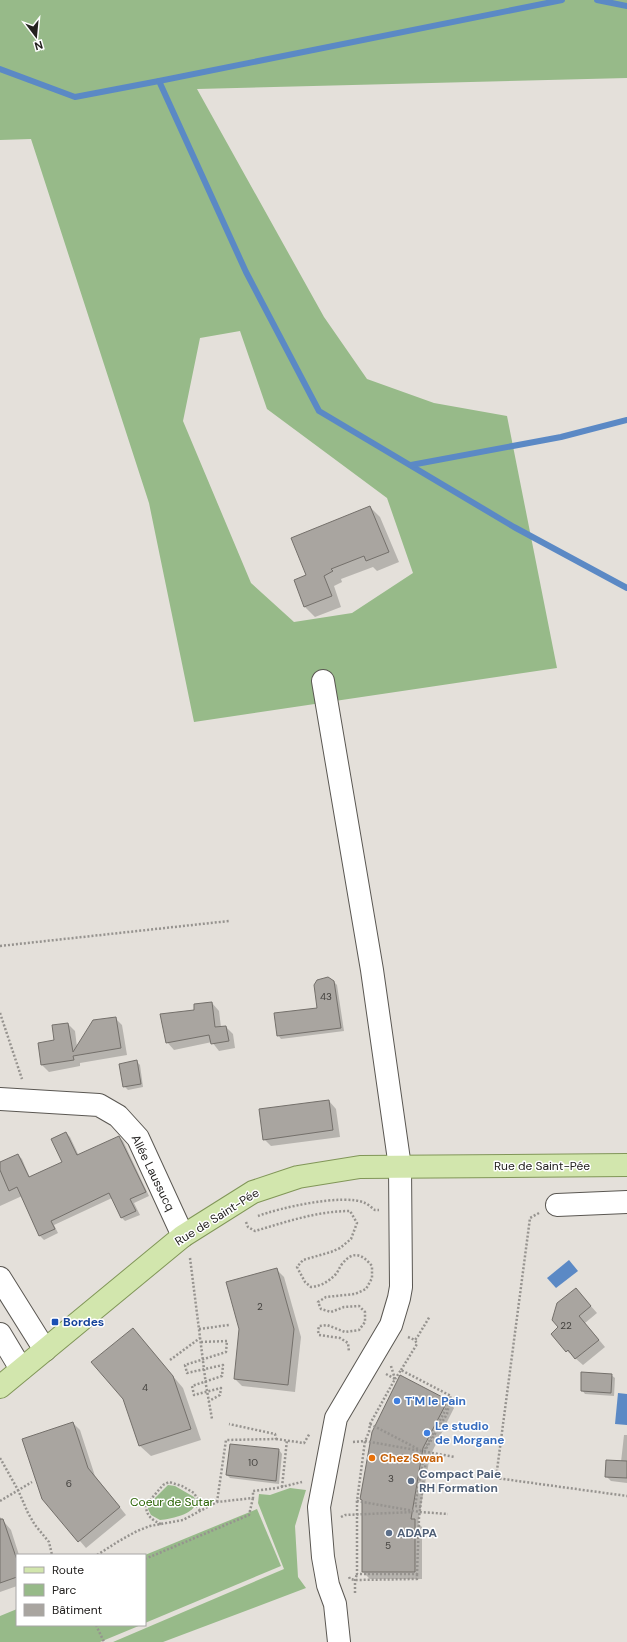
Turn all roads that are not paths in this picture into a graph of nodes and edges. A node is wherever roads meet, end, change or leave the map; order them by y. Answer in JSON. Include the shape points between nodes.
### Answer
{"nodes":[{"id":1,"x":323,"y":681,"type":"dead end"},
{"id":2,"x":0,"y":1099,"type":"edge"},
{"id":3,"x":627,"y":1165,"type":"edge"},
{"id":4,"x":400,"y":1167,"type":"junction"},
{"id":5,"x":627,"y":1202,"type":"edge"},
{"id":6,"x":557,"y":1205,"type":"road end"},
{"id":7,"x":183,"y":1236,"type":"junction"},
{"id":8,"x":0,"y":1278,"type":"edge"},
{"id":9,"x":0,"y":1334,"type":"edge"},
{"id":10,"x":46,"y":1350,"type":"junction"},
{"id":11,"x":21,"y":1370,"type":"junction"},
{"id":12,"x":0,"y":1388,"type":"edge"},
{"id":13,"x":339,"y":1642,"type":"edge"}],
"edges":[{"from":1,"to":4,"type":"street","via":[[372,970]]},
{"from":2,"to":7,"type":"street","name":"Allée Laussucq","via":[[98,1104],[118,1116],[138,1138]]},
{"from":3,"to":4,"type":"main road","name":"Rue de Saint-Pée"},
{"from":4,"to":7,"type":"main road","name":"Rue de Saint-Pée","via":[[360,1167],[298,1177],[253,1192]]},
{"from":4,"to":13,"type":"street","via":[[400,1298],[391,1325],[336,1418],[319,1507],[323,1557],[328,1585],[335,1604]]},
{"from":5,"to":6,"type":"street"},
{"from":7,"to":10,"type":"main road","name":"Rue de Saint-Pée"},
{"from":8,"to":10,"type":"street"},
{"from":9,"to":11,"type":"street"},
{"from":10,"to":11,"type":"main road","name":"Rue de Saint-Pée"},
{"from":11,"to":12,"type":"main road","name":"Rue de Saint-Pée"}]}
